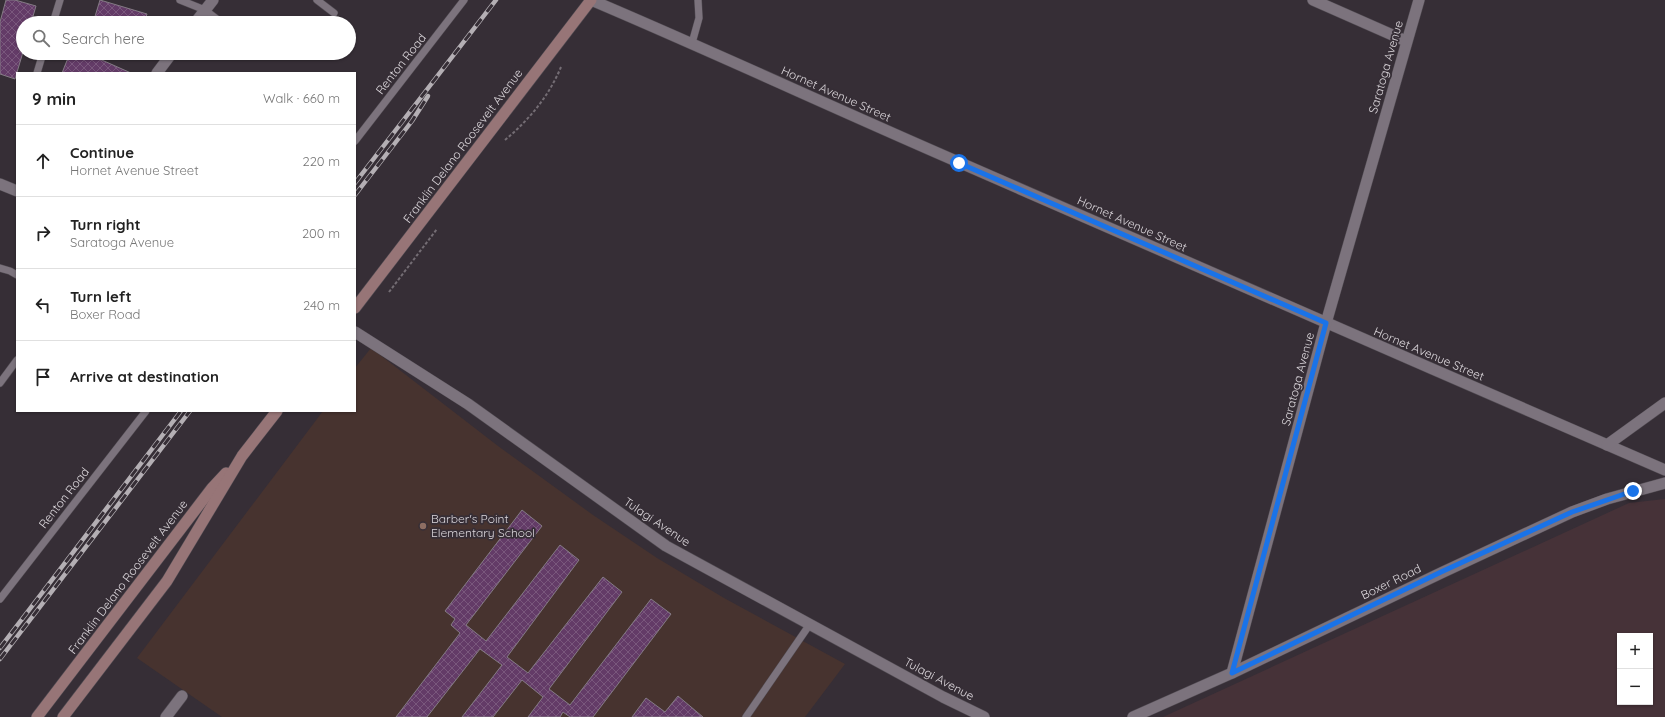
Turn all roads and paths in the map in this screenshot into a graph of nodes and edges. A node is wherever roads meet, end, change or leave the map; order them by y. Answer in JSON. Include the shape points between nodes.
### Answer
{"nodes":[{"id":1,"x":60,"y":0,"type":"edge"},
{"id":2,"x":180,"y":0,"type":"edge"},
{"id":3,"x":213,"y":0,"type":"edge"},
{"id":4,"x":317,"y":0,"type":"edge"},
{"id":5,"x":464,"y":0,"type":"edge"},
{"id":6,"x":591,"y":0,"type":"edge"},
{"id":7,"x":698,"y":0,"type":"edge"},
{"id":8,"x":1313,"y":0,"type":"edge"},
{"id":9,"x":1419,"y":0,"type":"edge"},
{"id":10,"x":205,"y":10,"type":"junction"},
{"id":11,"x":334,"y":13,"type":"dead end"},
{"id":12,"x":55,"y":16,"type":"edge"},
{"id":13,"x":200,"y":16,"type":"edge"},
{"id":14,"x":213,"y":16,"type":"edge"},
{"id":15,"x":1406,"y":41,"type":"junction"},
{"id":16,"x":692,"y":44,"type":"junction"},
{"id":17,"x":41,"y":60,"type":"edge"},
{"id":18,"x":167,"y":60,"type":"edge"},
{"id":19,"x":561,"y":67,"type":"dead end"},
{"id":20,"x":37,"y":72,"type":"edge"},
{"id":21,"x":158,"y":72,"type":"edge"},
{"id":22,"x":356,"y":140,"type":"edge"},
{"id":23,"x":505,"y":140,"type":"dead end"},
{"id":24,"x":0,"y":184,"type":"edge"},
{"id":25,"x":16,"y":191,"type":"edge"},
{"id":26,"x":437,"y":229,"type":"dead end"},
{"id":27,"x":0,"y":268,"type":"edge"},
{"id":28,"x":16,"y":274,"type":"edge"},
{"id":29,"x":389,"y":292,"type":"dead end"},
{"id":30,"x":356,"y":307,"type":"edge"},
{"id":31,"x":1326,"y":323,"type":"junction"},
{"id":32,"x":356,"y":333,"type":"edge"},
{"id":33,"x":16,"y":361,"type":"edge"},
{"id":34,"x":0,"y":383,"type":"edge"},
{"id":35,"x":1665,"y":403,"type":"edge"},
{"id":36,"x":145,"y":412,"type":"edge"},
{"id":37,"x":276,"y":412,"type":"edge"},
{"id":38,"x":1607,"y":445,"type":"junction"},
{"id":39,"x":242,"y":456,"type":"junction"},
{"id":40,"x":1665,"y":470,"type":"edge"},
{"id":41,"x":1665,"y":483,"type":"edge"},
{"id":42,"x":0,"y":599,"type":"edge"},
{"id":43,"x":810,"y":624,"type":"junction"},
{"id":44,"x":1232,"y":673,"type":"junction"},
{"id":45,"x":182,"y":696,"type":"dead end"},
{"id":46,"x":954,"y":702,"type":"junction"},
{"id":47,"x":37,"y":717,"type":"edge"},
{"id":48,"x":63,"y":717,"type":"edge"},
{"id":49,"x":166,"y":717,"type":"edge"},
{"id":50,"x":746,"y":717,"type":"edge"},
{"id":51,"x":965,"y":717,"type":"edge"},
{"id":52,"x":984,"y":717,"type":"edge"},
{"id":53,"x":1133,"y":717,"type":"edge"}],
"edges":[{"from":1,"to":12,"type":"lane"},
{"from":2,"to":10,"type":"lane"},
{"from":3,"to":10,"type":"street"},
{"from":4,"to":11,"type":"lane"},
{"from":5,"to":22,"type":"lane","name":"Renton Road"},
{"from":6,"to":16,"type":"street","name":"Hornet Avenue Street"},
{"from":6,"to":30,"type":"main road","name":"Franklin Delano Roosevelt Avenue"},
{"from":7,"to":16,"type":"lane","via":[[699,18]]},
{"from":8,"to":15,"type":"street"},
{"from":9,"to":15,"type":"street","name":"Saratoga Avenue"},
{"from":10,"to":13,"type":"street"},
{"from":10,"to":14,"type":"lane"},
{"from":15,"to":31,"type":"street","name":"Saratoga Avenue"},
{"from":16,"to":31,"type":"street","name":"Hornet Avenue Street"},
{"from":17,"to":20,"type":"lane"},
{"from":18,"to":21,"type":"street"},
{"from":19,"to":23,"type":"path","via":[[543,100],[522,126]]},
{"from":24,"to":25,"type":"street"},
{"from":26,"to":29,"type":"path"},
{"from":27,"to":28,"type":"lane"},
{"from":31,"to":38,"type":"street","name":"Hornet Avenue Street"},
{"from":31,"to":44,"type":"street","name":"Saratoga Avenue"},
{"from":32,"to":43,"type":"street","name":"Tulagi Avenue","via":[[468,404],[666,546]]},
{"from":33,"to":34,"type":"lane"},
{"from":35,"to":38,"type":"street"},
{"from":36,"to":42,"type":"lane","name":"Renton Road"},
{"from":37,"to":39,"type":"main road","name":"Franklin Delano Roosevelt Avenue"},
{"from":38,"to":40,"type":"street","name":"Hornet Avenue Street"},
{"from":39,"to":47,"type":"main road","name":"Franklin Delano Roosevelt Avenue","via":[[212,488]]},
{"from":39,"to":48,"type":"main road","name":"Franklin Delano Roosevelt Avenue","via":[[167,581]]},
{"from":41,"to":44,"type":"street","name":"Boxer Road","via":[[1572,512]]},
{"from":43,"to":46,"type":"street","name":"Tulagi Avenue"},
{"from":43,"to":50,"type":"lane"},
{"from":44,"to":53,"type":"street","name":"Boxer Road"},
{"from":45,"to":49,"type":"street"},
{"from":46,"to":51,"type":"street"},
{"from":46,"to":52,"type":"street","name":"Tulagi Avenue"}]}
